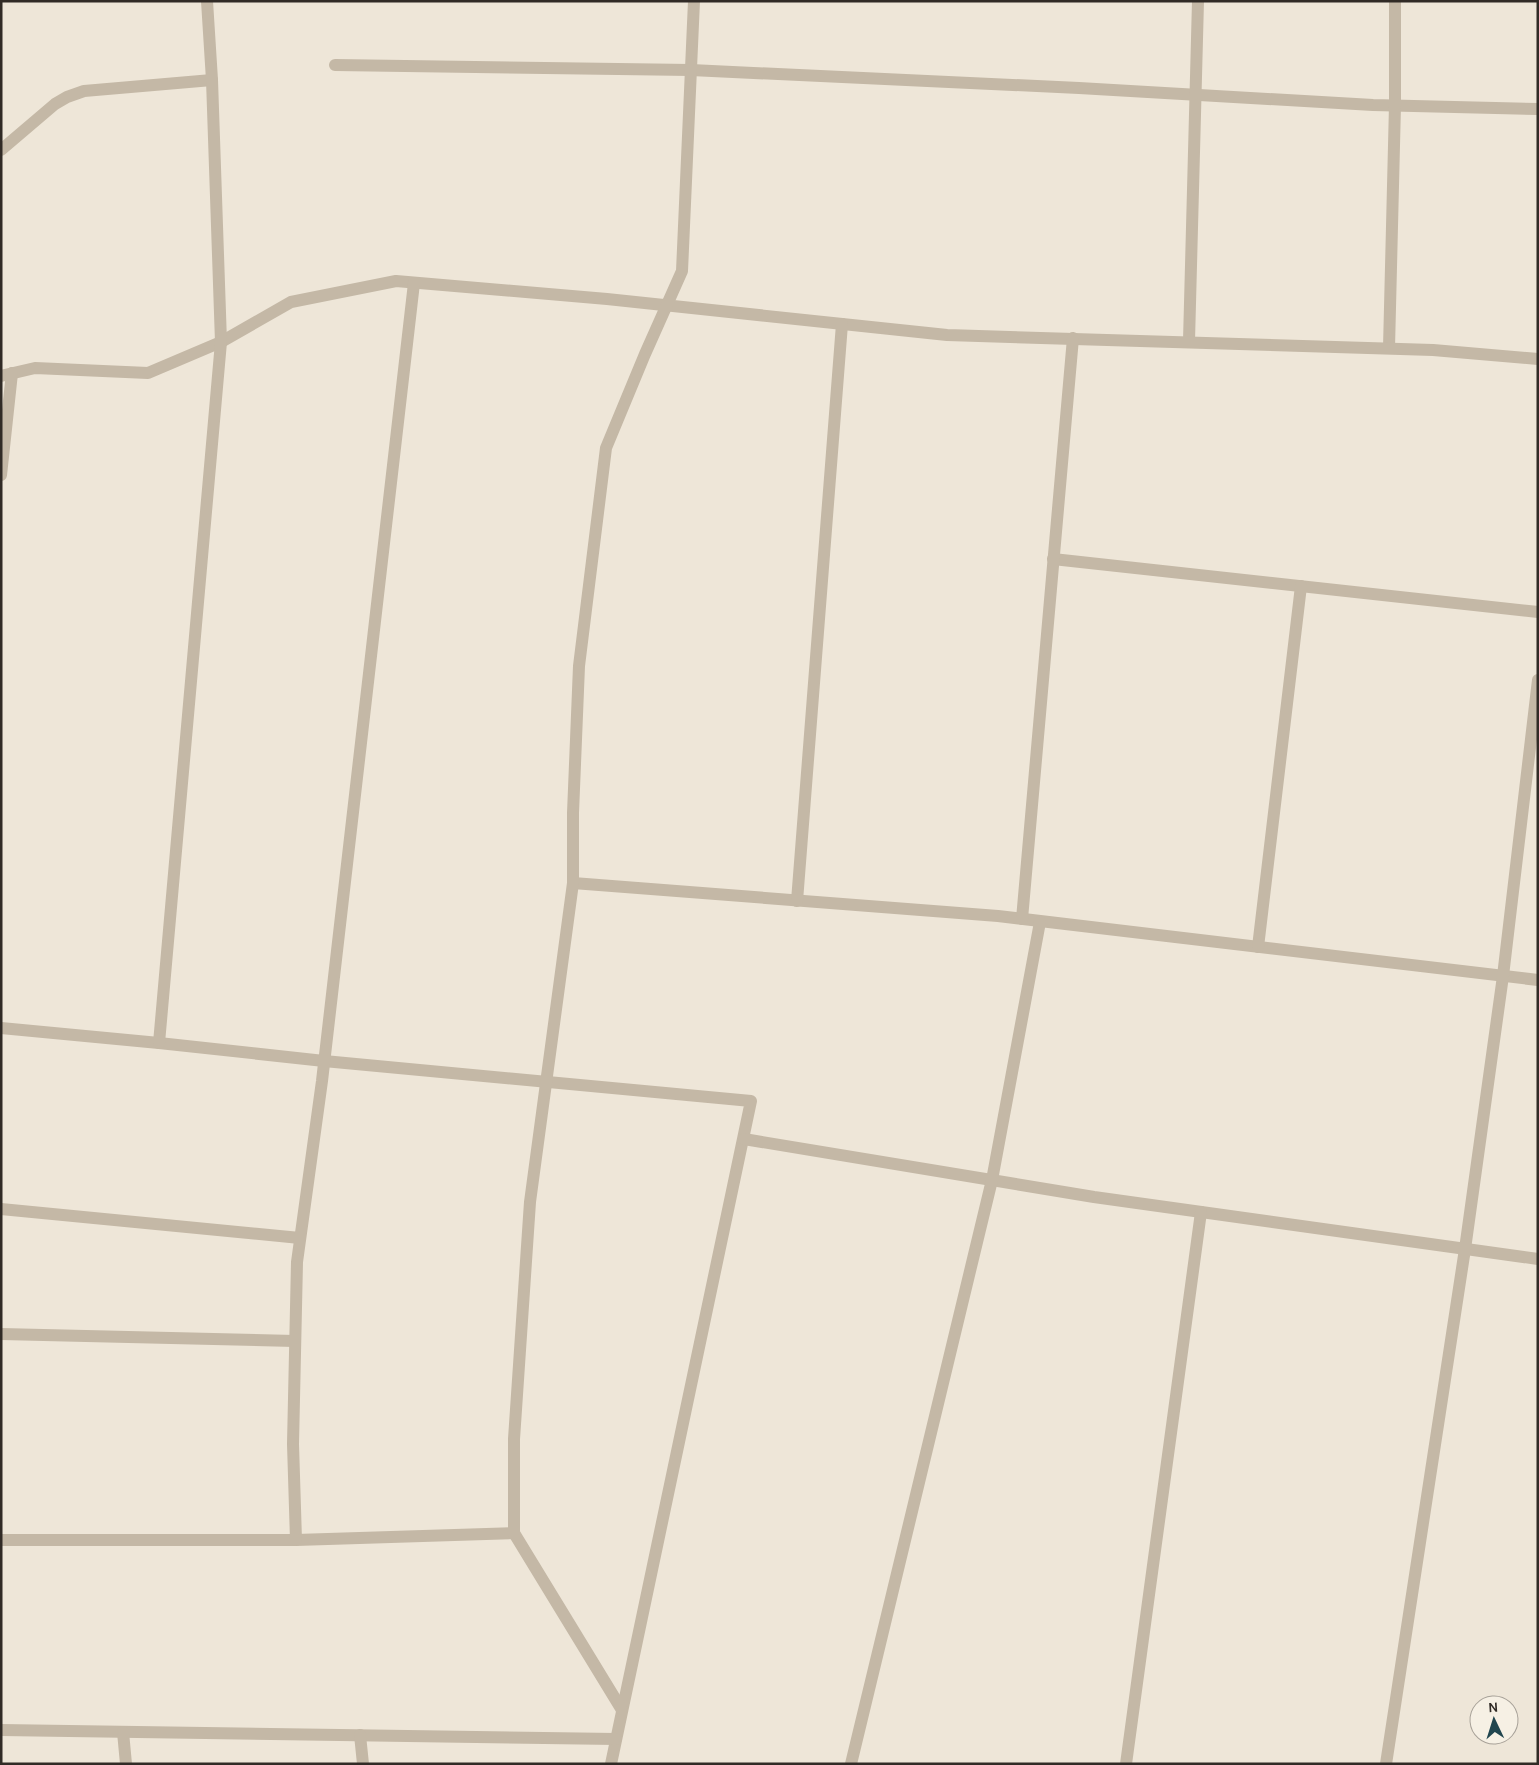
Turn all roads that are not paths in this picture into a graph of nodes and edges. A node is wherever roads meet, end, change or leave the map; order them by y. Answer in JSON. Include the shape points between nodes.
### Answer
{"nodes":[{"id":1,"x":207,"y":1,"type":"edge"},
{"id":2,"x":694,"y":1,"type":"edge"},
{"id":3,"x":1198,"y":1,"type":"edge"},
{"id":4,"x":1395,"y":1,"type":"edge"},
{"id":5,"x":335,"y":65,"type":"dead end"},
{"id":6,"x":691,"y":70,"type":"junction"},
{"id":7,"x":212,"y":80,"type":"junction"},
{"id":8,"x":1196,"y":94,"type":"junction"},
{"id":9,"x":1395,"y":105,"type":"junction"},
{"id":10,"x":1538,"y":109,"type":"edge"},
{"id":11,"x":1,"y":150,"type":"edge"},
{"id":12,"x":414,"y":283,"type":"junction"},
{"id":13,"x":666,"y":306,"type":"junction"},
{"id":14,"x":842,"y":324,"type":"junction"},
{"id":15,"x":1073,"y":338,"type":"junction"},
{"id":16,"x":1189,"y":341,"type":"junction"},
{"id":17,"x":221,"y":342,"type":"junction"},
{"id":18,"x":1389,"y":348,"type":"junction"},
{"id":19,"x":1538,"y":358,"type":"edge"},
{"id":20,"x":7,"y":374,"type":"edge"},
{"id":21,"x":1,"y":475,"type":"edge"},
{"id":22,"x":1053,"y":559,"type":"junction"},
{"id":23,"x":1300,"y":586,"type":"junction"},
{"id":24,"x":1538,"y":612,"type":"edge"},
{"id":25,"x":1538,"y":680,"type":"edge"},
{"id":26,"x":573,"y":883,"type":"junction"},
{"id":27,"x":797,"y":901,"type":"junction"},
{"id":28,"x":1022,"y":919,"type":"junction"},
{"id":29,"x":1040,"y":922,"type":"junction"},
{"id":30,"x":1258,"y":947,"type":"junction"},
{"id":31,"x":1503,"y":976,"type":"junction"},
{"id":32,"x":1538,"y":980,"type":"edge"},
{"id":33,"x":1,"y":1028,"type":"edge"},
{"id":34,"x":159,"y":1043,"type":"junction"},
{"id":35,"x":324,"y":1061,"type":"junction"},
{"id":36,"x":546,"y":1081,"type":"junction"},
{"id":37,"x":744,"y":1139,"type":"junction"},
{"id":38,"x":992,"y":1180,"type":"junction"},
{"id":39,"x":1,"y":1209,"type":"edge"},
{"id":40,"x":1201,"y":1212,"type":"junction"},
{"id":41,"x":300,"y":1238,"type":"junction"},
{"id":42,"x":1465,"y":1249,"type":"junction"},
{"id":43,"x":1538,"y":1259,"type":"edge"},
{"id":44,"x":1,"y":1334,"type":"edge"},
{"id":45,"x":295,"y":1341,"type":"junction"},
{"id":46,"x":514,"y":1532,"type":"junction"},
{"id":47,"x":1,"y":1540,"type":"edge"},
{"id":48,"x":296,"y":1540,"type":"junction"},
{"id":49,"x":622,"y":1710,"type":"junction"},
{"id":50,"x":1,"y":1730,"type":"edge"},
{"id":51,"x":123,"y":1732,"type":"junction"},
{"id":52,"x":360,"y":1735,"type":"junction"},
{"id":53,"x":616,"y":1739,"type":"junction"},
{"id":54,"x":126,"y":1764,"type":"edge"},
{"id":55,"x":362,"y":1764,"type":"edge"},
{"id":56,"x":611,"y":1764,"type":"edge"},
{"id":57,"x":851,"y":1764,"type":"edge"},
{"id":58,"x":1126,"y":1764,"type":"edge"},
{"id":59,"x":1386,"y":1764,"type":"edge"}],
"edges":[{"from":1,"to":7,"type":"street"},
{"from":2,"to":6,"type":"street"},
{"from":3,"to":8,"type":"street"},
{"from":4,"to":9,"type":"street"},
{"from":5,"to":6,"type":"street"},
{"from":6,"to":8,"type":"street"},
{"from":6,"to":13,"type":"street","via":[[682,271]]},
{"from":7,"to":11,"type":"street","via":[[84,91],[55,104]]},
{"from":7,"to":17,"type":"street"},
{"from":8,"to":9,"type":"street"},
{"from":8,"to":16,"type":"street"},
{"from":9,"to":10,"type":"street"},
{"from":9,"to":18,"type":"street"},
{"from":12,"to":13,"type":"street"},
{"from":12,"to":17,"type":"street","via":[[396,281],[291,302]]},
{"from":12,"to":35,"type":"street"},
{"from":13,"to":14,"type":"street"},
{"from":13,"to":26,"type":"street","via":[[606,448],[579,666]]},
{"from":14,"to":15,"type":"street","via":[[947,334]]},
{"from":14,"to":27,"type":"street"},
{"from":15,"to":16,"type":"street"},
{"from":15,"to":22,"type":"street"},
{"from":16,"to":18,"type":"street"},
{"from":17,"to":20,"type":"street","via":[[148,373],[35,368]]},
{"from":17,"to":34,"type":"street"},
{"from":18,"to":19,"type":"street"},
{"from":20,"to":21,"type":"street"},
{"from":22,"to":23,"type":"street"},
{"from":22,"to":28,"type":"street"},
{"from":23,"to":24,"type":"street"},
{"from":23,"to":30,"type":"street"},
{"from":25,"to":31,"type":"street"},
{"from":26,"to":27,"type":"street"},
{"from":26,"to":36,"type":"street"},
{"from":27,"to":28,"type":"street"},
{"from":28,"to":29,"type":"street"},
{"from":29,"to":30,"type":"street"},
{"from":29,"to":38,"type":"street"},
{"from":30,"to":31,"type":"street"},
{"from":31,"to":32,"type":"street"},
{"from":31,"to":42,"type":"street"},
{"from":33,"to":34,"type":"street"},
{"from":34,"to":35,"type":"street"},
{"from":35,"to":36,"type":"street"},
{"from":35,"to":41,"type":"street"},
{"from":36,"to":37,"type":"street","via":[[752,1101]]},
{"from":36,"to":46,"type":"street","via":[[529,1212],[514,1439]]},
{"from":37,"to":38,"type":"street"},
{"from":37,"to":49,"type":"street"},
{"from":38,"to":40,"type":"street"},
{"from":38,"to":57,"type":"street"},
{"from":39,"to":41,"type":"street"},
{"from":40,"to":42,"type":"street"},
{"from":40,"to":58,"type":"street"},
{"from":41,"to":45,"type":"street"},
{"from":42,"to":43,"type":"street"},
{"from":42,"to":59,"type":"street"},
{"from":44,"to":45,"type":"street"},
{"from":45,"to":48,"type":"street","via":[[293,1444]]},
{"from":46,"to":48,"type":"street"},
{"from":46,"to":49,"type":"street"},
{"from":47,"to":48,"type":"street"},
{"from":49,"to":53,"type":"street"},
{"from":50,"to":51,"type":"street"},
{"from":51,"to":52,"type":"street"},
{"from":51,"to":54,"type":"street"},
{"from":52,"to":53,"type":"street"},
{"from":52,"to":55,"type":"street"},
{"from":53,"to":56,"type":"street"}]}
